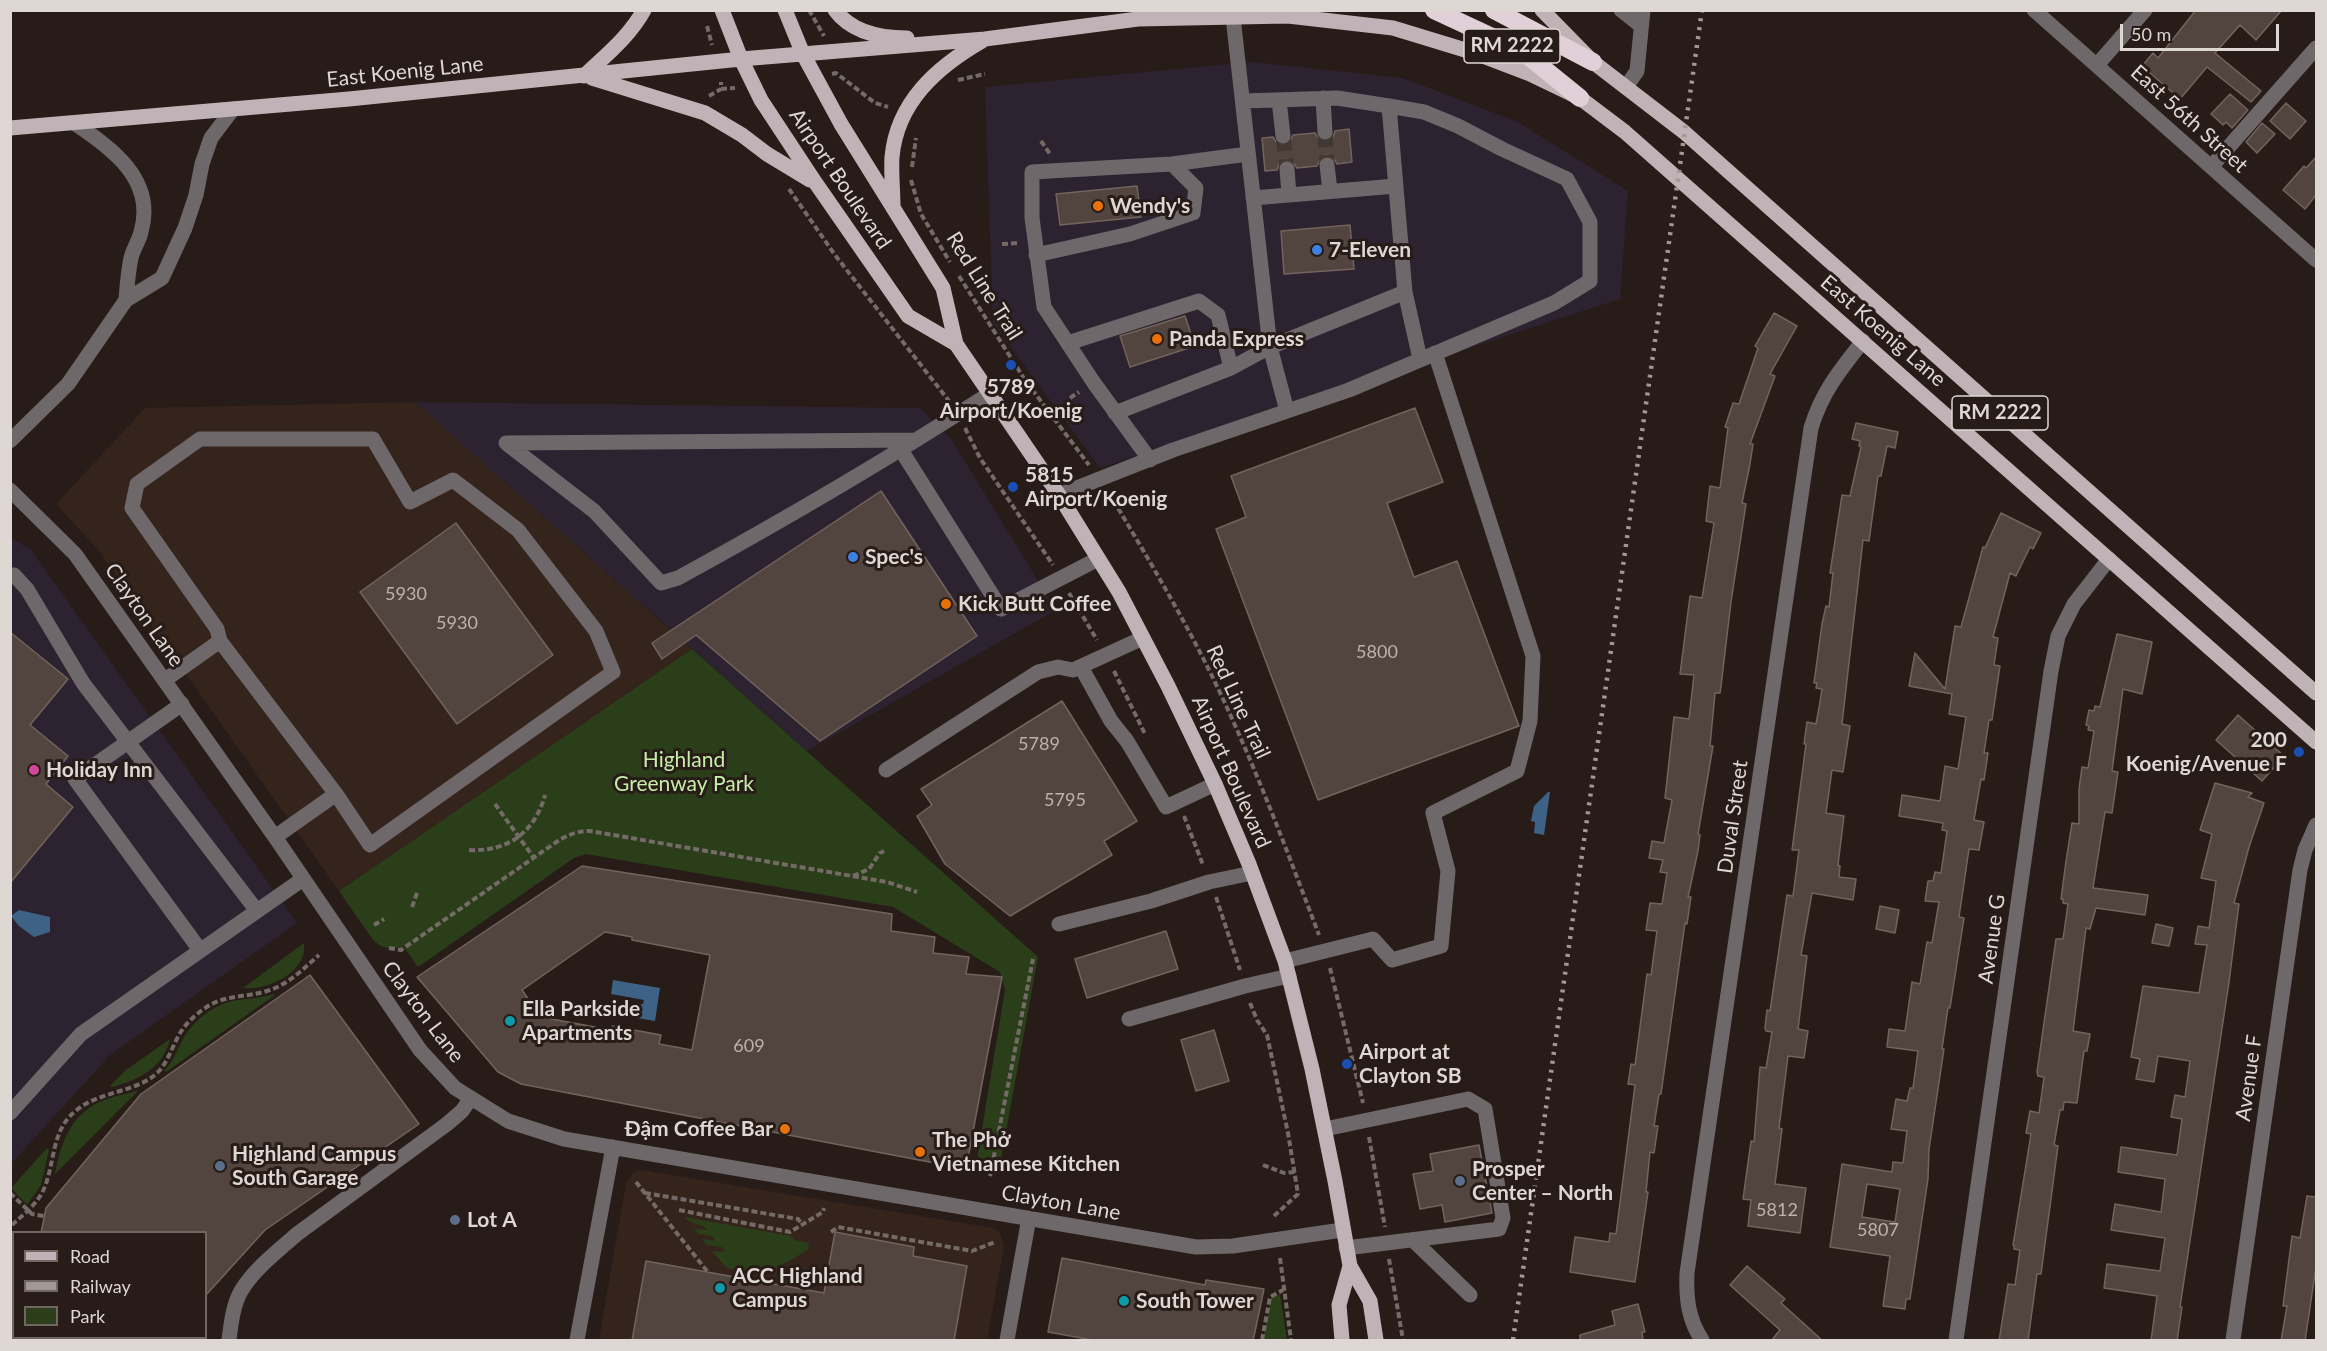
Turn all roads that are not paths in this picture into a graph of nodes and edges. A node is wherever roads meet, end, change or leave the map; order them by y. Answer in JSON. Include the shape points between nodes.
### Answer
{"nodes":[{"id":1,"x":644,"y":10,"type":"edge"},
{"id":2,"x":722,"y":10,"type":"edge"},
{"id":3,"x":785,"y":10,"type":"edge"},
{"id":4,"x":836,"y":10,"type":"edge"},
{"id":5,"x":1434,"y":10,"type":"edge"},
{"id":6,"x":1494,"y":10,"type":"edge"},
{"id":7,"x":1542,"y":10,"type":"edge"},
{"id":8,"x":1620,"y":10,"type":"edge"},
{"id":9,"x":2034,"y":10,"type":"edge"},
{"id":10,"x":2145,"y":10,"type":"edge"},
{"id":11,"x":1233,"y":17,"type":"junction"},
{"id":12,"x":1642,"y":18,"type":"edge"},
{"id":13,"x":985,"y":39,"type":"junction"},
{"id":14,"x":2316,"y":48,"type":"edge"},
{"id":15,"x":803,"y":54,"type":"junction"},
{"id":16,"x":741,"y":59,"type":"junction"},
{"id":17,"x":1593,"y":62,"type":"junction"},
{"id":18,"x":2097,"y":65,"type":"junction"},
{"id":19,"x":584,"y":76,"type":"junction"},
{"id":20,"x":1626,"y":87,"type":"junction"},
{"id":21,"x":1323,"y":98,"type":"junction"},
{"id":22,"x":1580,"y":98,"type":"junction"},
{"id":23,"x":1279,"y":100,"type":"junction"},
{"id":24,"x":1243,"y":101,"type":"junction"},
{"id":25,"x":1389,"y":106,"type":"junction"},
{"id":26,"x":233,"y":109,"type":"junction"},
{"id":27,"x":74,"y":123,"type":"junction"},
{"id":28,"x":10,"y":128,"type":"edge"},
{"id":29,"x":1325,"y":132,"type":"tunnel mouth"},
{"id":30,"x":1283,"y":136,"type":"tunnel mouth"},
{"id":31,"x":1248,"y":154,"type":"junction"},
{"id":32,"x":1172,"y":164,"type":"junction"},
{"id":33,"x":1327,"y":165,"type":"tunnel mouth"},
{"id":34,"x":2211,"y":167,"type":"junction"},
{"id":35,"x":1287,"y":169,"type":"tunnel mouth"},
{"id":36,"x":815,"y":182,"type":"junction"},
{"id":37,"x":1396,"y":186,"type":"junction"},
{"id":38,"x":1330,"y":191,"type":"junction"},
{"id":39,"x":1289,"y":195,"type":"junction"},
{"id":40,"x":1253,"y":198,"type":"junction"},
{"id":41,"x":893,"y":208,"type":"junction"},
{"id":42,"x":1036,"y":255,"type":"junction"},
{"id":43,"x":2316,"y":260,"type":"edge"},
{"id":44,"x":1405,"y":292,"type":"junction"},
{"id":45,"x":126,"y":300,"type":"junction"},
{"id":46,"x":1863,"y":341,"type":"junction"},
{"id":47,"x":1068,"y":343,"type":"junction"},
{"id":48,"x":956,"y":344,"type":"junction"},
{"id":49,"x":1270,"y":347,"type":"junction"},
{"id":50,"x":1435,"y":353,"type":"junction"},
{"id":51,"x":1420,"y":359,"type":"junction"},
{"id":52,"x":1232,"y":368,"type":"junction"},
{"id":53,"x":989,"y":393,"type":"junction"},
{"id":54,"x":1287,"y":411,"type":"junction"},
{"id":55,"x":1115,"y":413,"type":"junction"},
{"id":56,"x":916,"y":440,"type":"junction"},
{"id":57,"x":10,"y":441,"type":"edge"},
{"id":58,"x":901,"y":450,"type":"junction"},
{"id":59,"x":1150,"y":460,"type":"junction"},
{"id":60,"x":10,"y":490,"type":"edge"},
{"id":61,"x":1059,"y":495,"type":"junction"},
{"id":62,"x":1098,"y":559,"type":"junction"},
{"id":63,"x":2109,"y":559,"type":"junction"},
{"id":64,"x":10,"y":575,"type":"edge"},
{"id":65,"x":1143,"y":638,"type":"junction"},
{"id":66,"x":220,"y":641,"type":"junction"},
{"id":67,"x":1081,"y":667,"type":"junction"},
{"id":68,"x":165,"y":680,"type":"junction"},
{"id":69,"x":2316,"y":693,"type":"edge"},
{"id":70,"x":182,"y":704,"type":"junction"},
{"id":71,"x":128,"y":742,"type":"junction"},
{"id":72,"x":2316,"y":742,"type":"edge"},
{"id":73,"x":886,"y":770,"type":"dead end"},
{"id":74,"x":1215,"y":783,"type":"junction"},
{"id":75,"x":336,"y":794,"type":"junction"},
{"id":76,"x":2316,"y":825,"type":"edge"},
{"id":77,"x":275,"y":837,"type":"junction"},
{"id":78,"x":1252,"y":873,"type":"junction"},
{"id":79,"x":303,"y":879,"type":"junction"},
{"id":80,"x":257,"y":911,"type":"junction"},
{"id":81,"x":1059,"y":924,"type":"dead end"},
{"id":82,"x":200,"y":950,"type":"junction"},
{"id":83,"x":1285,"y":961,"type":"junction"},
{"id":84,"x":1289,"y":976,"type":"junction"},
{"id":85,"x":1129,"y":1020,"type":"dead end"},
{"id":86,"x":471,"y":1098,"type":"junction"},
{"id":87,"x":10,"y":1113,"type":"edge"},
{"id":88,"x":1325,"y":1129,"type":"junction"},
{"id":89,"x":613,"y":1147,"type":"junction"},
{"id":90,"x":1029,"y":1218,"type":"junction"},
{"id":91,"x":1342,"y":1230,"type":"junction"},
{"id":92,"x":1413,"y":1240,"type":"junction"},
{"id":93,"x":1346,"y":1248,"type":"junction"},
{"id":94,"x":1350,"y":1266,"type":"junction"},
{"id":95,"x":1470,"y":1295,"type":"dead end"},
{"id":96,"x":229,"y":1341,"type":"edge"},
{"id":97,"x":578,"y":1341,"type":"edge"},
{"id":98,"x":1007,"y":1341,"type":"edge"},
{"id":99,"x":1342,"y":1341,"type":"edge"},
{"id":100,"x":1376,"y":1341,"type":"edge"},
{"id":101,"x":1702,"y":1341,"type":"edge"},
{"id":102,"x":1956,"y":1341,"type":"edge"},
{"id":103,"x":2233,"y":1341,"type":"edge"}],
"edges":[{"from":1,"to":19,"type":"main road","via":[[635,26]]},
{"from":2,"to":16,"type":"main road","name":"Airport Boulevard"},
{"from":3,"to":15,"type":"main road","name":"Airport Boulevard"},
{"from":4,"to":13,"type":"main road","via":[[844,22],[870,34]]},
{"from":5,"to":22,"type":"highway","number":"RM 2222","via":[[1522,51]]},
{"from":6,"to":17,"type":"highway","number":"RM 2222"},
{"from":7,"to":17,"type":"main road","name":"East Koenig Lane"},
{"from":8,"to":12,"type":"street"},
{"from":9,"to":18,"type":"street","name":"East 56th Street"},
{"from":10,"to":18,"type":"street"},
{"from":11,"to":13,"type":"main road","name":"East Koenig Lane","via":[[1138,20]]},
{"from":11,"to":22,"type":"main road","name":"East Koenig Lane","via":[[1288,16],[1393,28],[1530,74]]},
{"from":11,"to":24,"type":"street"},
{"from":12,"to":20,"type":"street","via":[[1637,71]]},
{"from":13,"to":15,"type":"main road","name":"East Koenig Lane"},
{"from":13,"to":41,"type":"main road","via":[[933,75],[904,112],[892,157]]},
{"from":14,"to":34,"type":"street"},
{"from":15,"to":16,"type":"main road","name":"East Koenig Lane"},
{"from":15,"to":41,"type":"main road","name":"Airport Boulevard"},
{"from":16,"to":19,"type":"main road","name":"East Koenig Lane"},
{"from":16,"to":36,"type":"main road","name":"Airport Boulevard","via":[[761,100]]},
{"from":17,"to":20,"type":"main road","name":"East Koenig Lane","number":"RM 2222"},
{"from":18,"to":34,"type":"street","name":"East 56th Street"},
{"from":19,"to":26,"type":"main road","name":"East Koenig Lane"},
{"from":19,"to":36,"type":"main road","via":[[705,113]]},
{"from":20,"to":69,"type":"main road","name":"East Koenig Lane","number":"RM 2222","via":[[1684,132]]},
{"from":21,"to":23,"type":"street"},
{"from":21,"to":25,"type":"street"},
{"from":21,"to":29,"type":"street"},
{"from":22,"to":46,"type":"main road","name":"East Koenig Lane","number":"RM 2222","via":[[1625,132]]},
{"from":23,"to":24,"type":"street"},
{"from":23,"to":30,"type":"street"},
{"from":24,"to":31,"type":"street"},
{"from":25,"to":37,"type":"street"},
{"from":25,"to":50,"type":"street","via":[[1432,115],[1567,179],[1590,222],[1590,281],[1554,303]]},
{"from":26,"to":27,"type":"main road","name":"East Koenig Lane"},
{"from":26,"to":45,"type":"street","via":[[211,138],[185,228],[162,278]]},
{"from":27,"to":28,"type":"main road","name":"East Koenig Lane"},
{"from":27,"to":45,"type":"street","via":[[123,160],[141,190],[144,212],[131,256]]},
{"from":31,"to":32,"type":"street"},
{"from":31,"to":40,"type":"street"},
{"from":32,"to":42,"type":"street","via":[[1196,188],[1193,213],[1130,234]]},
{"from":32,"to":42,"type":"street","via":[[1032,172]]},
{"from":33,"to":38,"type":"street"},
{"from":34,"to":43,"type":"street","name":"East 56th Street"},
{"from":35,"to":39,"type":"street"},
{"from":36,"to":48,"type":"main road","name":"Airport Boulevard","via":[[908,316]]},
{"from":37,"to":38,"type":"street"},
{"from":37,"to":44,"type":"street"},
{"from":38,"to":39,"type":"street"},
{"from":39,"to":40,"type":"street"},
{"from":40,"to":49,"type":"street"},
{"from":41,"to":48,"type":"main road","name":"Airport Boulevard","via":[[943,288]]},
{"from":42,"to":47,"type":"street","via":[[1044,307]]},
{"from":44,"to":49,"type":"street"},
{"from":44,"to":51,"type":"street"},
{"from":45,"to":57,"type":"street","via":[[68,384]]},
{"from":46,"to":63,"type":"main road","name":"East Koenig Lane","number":"RM 2222"},
{"from":46,"to":101,"type":"street","name":"Duval Street","via":[[1830,384],[1811,428],[1687,1273],[1689,1314]]},
{"from":47,"to":52,"type":"street","via":[[1199,301],[1218,315]]},
{"from":47,"to":55,"type":"street"},
{"from":48,"to":53,"type":"main road","name":"Airport Boulevard"},
{"from":49,"to":52,"type":"street"},
{"from":49,"to":54,"type":"street"},
{"from":50,"to":51,"type":"street"},
{"from":50,"to":83,"type":"street","via":[[1533,656],[1530,721],[1517,771],[1433,813],[1448,871],[1441,946],[1392,960],[1373,939]]},
{"from":51,"to":54,"type":"street","via":[[1349,390]]},
{"from":52,"to":55,"type":"street"},
{"from":53,"to":56,"type":"street"},
{"from":53,"to":61,"type":"main road","name":"Airport Boulevard"},
{"from":54,"to":59,"type":"street"},
{"from":55,"to":59,"type":"street"},
{"from":56,"to":58,"type":"street"},
{"from":56,"to":58,"type":"street","via":[[506,443],[594,511],[661,583],[678,578]]},
{"from":58,"to":62,"type":"street","via":[[1001,609]]},
{"from":59,"to":61,"type":"street"},
{"from":60,"to":68,"type":"street","name":"Clayton Lane","via":[[75,554]]},
{"from":61,"to":62,"type":"main road","name":"Airport Boulevard"},
{"from":62,"to":65,"type":"main road","name":"Airport Boulevard"},
{"from":63,"to":72,"type":"main road","name":"East Koenig Lane","number":"RM 2222"},
{"from":63,"to":102,"type":"street","name":"Avenue G","via":[[2073,604],[2058,636],[2051,671]]},
{"from":64,"to":71,"type":"street","via":[[27,590],[83,682]]},
{"from":65,"to":67,"type":"street"},
{"from":65,"to":74,"type":"main road","name":"Airport Boulevard"},
{"from":66,"to":68,"type":"street"},
{"from":66,"to":75,"type":"street"},
{"from":66,"to":75,"type":"street","via":[[217,629],[132,507],[137,484],[200,439],[236,437],[373,439],[410,502],[453,480],[518,530],[596,631],[613,672],[370,844]]},
{"from":67,"to":73,"type":"street","via":[[1038,672]]},
{"from":67,"to":74,"type":"street","via":[[1110,721],[1127,741],[1166,807]]},
{"from":68,"to":70,"type":"street","name":"Clayton Lane"},
{"from":70,"to":71,"type":"street"},
{"from":70,"to":77,"type":"street","name":"Clayton Lane"},
{"from":71,"to":80,"type":"street"},
{"from":71,"to":82,"type":"street","via":[[75,779]]},
{"from":74,"to":78,"type":"main road","name":"Airport Boulevard"},
{"from":75,"to":77,"type":"street"},
{"from":76,"to":103,"type":"street","name":"Avenue F","via":[[2300,870]]},
{"from":77,"to":79,"type":"street","name":"Clayton Lane"},
{"from":78,"to":81,"type":"street"},
{"from":78,"to":83,"type":"main road","name":"Airport Boulevard"},
{"from":79,"to":80,"type":"street"},
{"from":79,"to":86,"type":"street","name":"Clayton Lane","via":[[420,1050],[455,1088]]},
{"from":80,"to":82,"type":"street"},
{"from":82,"to":87,"type":"street","via":[[81,1034]]},
{"from":83,"to":84,"type":"main road","name":"Airport Boulevard"},
{"from":84,"to":85,"type":"street"},
{"from":84,"to":88,"type":"main road","name":"Airport Boulevard"},
{"from":86,"to":89,"type":"street","name":"Clayton Lane","via":[[508,1120],[564,1139]]},
{"from":86,"to":96,"type":"street","via":[[447,1124],[275,1254],[241,1291]]},
{"from":88,"to":91,"type":"main road","name":"Airport Boulevard"},
{"from":88,"to":92,"type":"street","via":[[1468,1100],[1485,1109],[1503,1218],[1499,1229]]},
{"from":89,"to":90,"type":"street","name":"Clayton Lane"},
{"from":89,"to":97,"type":"street"},
{"from":90,"to":91,"type":"street","name":"Clayton Lane","via":[[1196,1247],[1233,1246]]},
{"from":90,"to":98,"type":"street"},
{"from":91,"to":93,"type":"main road","name":"Airport Boulevard"},
{"from":92,"to":93,"type":"street"},
{"from":92,"to":95,"type":"street"},
{"from":93,"to":94,"type":"main road","name":"Airport Boulevard"},
{"from":94,"to":99,"type":"main road","name":"Airport Boulevard","via":[[1339,1305]]},
{"from":94,"to":100,"type":"main road","name":"Airport Boulevard","via":[[1370,1301]]}]}
